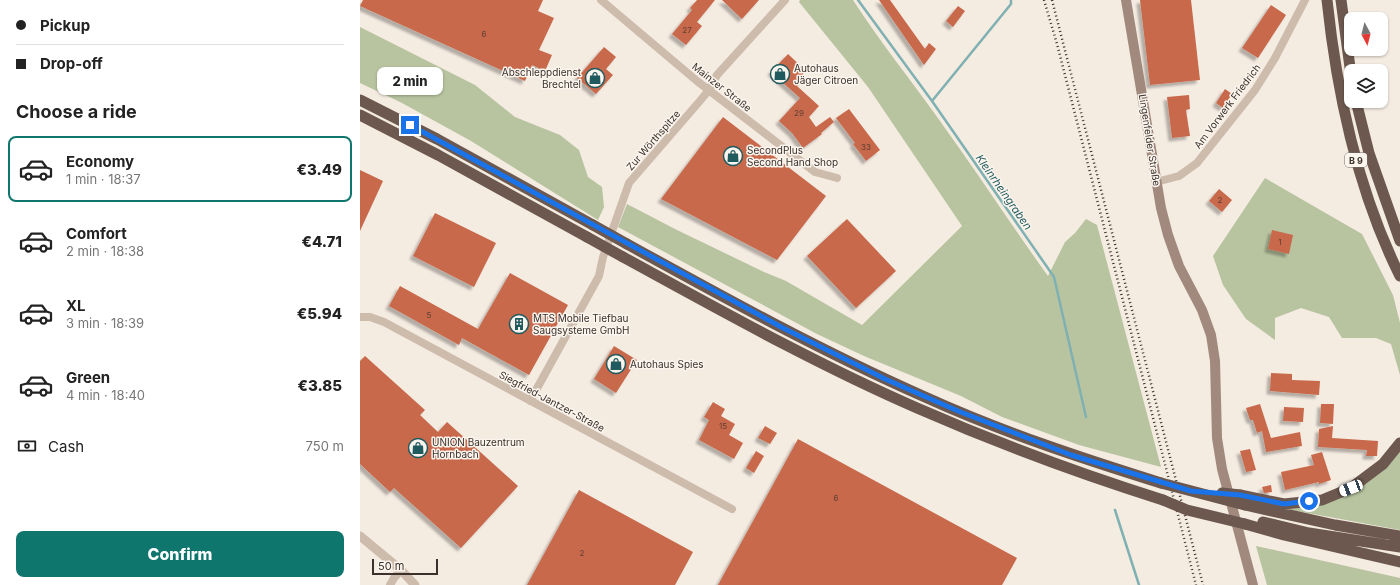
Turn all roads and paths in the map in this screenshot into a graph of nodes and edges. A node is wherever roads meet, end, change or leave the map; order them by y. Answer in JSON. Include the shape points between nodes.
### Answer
{"nodes":[{"id":1,"x":601,"y":0,"type":"edge"},
{"id":2,"x":785,"y":0,"type":"edge"},
{"id":3,"x":1126,"y":0,"type":"edge"},
{"id":4,"x":1305,"y":0,"type":"edge"},
{"id":5,"x":1327,"y":0,"type":"edge"},
{"id":6,"x":1341,"y":0,"type":"edge"},
{"id":7,"x":1350,"y":64,"type":"edge"},
{"id":8,"x":709,"y":90,"type":"junction"},
{"id":9,"x":360,"y":100,"type":"edge"},
{"id":10,"x":1358,"y":108,"type":"edge"},
{"id":11,"x":360,"y":115,"type":"edge"},
{"id":12,"x":837,"y":178,"type":"dead end"},
{"id":13,"x":1156,"y":182,"type":"junction"},
{"id":14,"x":1400,"y":242,"type":"edge"},
{"id":15,"x":1399,"y":276,"type":"edge"},
{"id":16,"x":360,"y":317,"type":"edge"},
{"id":17,"x":530,"y":400,"type":"junction"},
{"id":18,"x":1400,"y":443,"type":"edge"},
{"id":19,"x":1243,"y":500,"type":"junction"},
{"id":20,"x":732,"y":509,"type":"dead end"},
{"id":21,"x":1245,"y":521,"type":"junction"},
{"id":22,"x":360,"y":536,"type":"edge"},
{"id":23,"x":1400,"y":536,"type":"edge"},
{"id":24,"x":1400,"y":547,"type":"edge"},
{"id":25,"x":1400,"y":562,"type":"edge"},
{"id":26,"x":401,"y":570,"type":"junction"},
{"id":27,"x":390,"y":585,"type":"edge"},
{"id":28,"x":415,"y":585,"type":"edge"},
{"id":29,"x":1253,"y":585,"type":"edge"}],
"edges":[{"from":1,"to":8,"type":"street","name":"Mainzer Straße"},
{"from":2,"to":8,"type":"street","name":"Zur Wörthspitze","via":[[717,75]]},
{"from":3,"to":13,"type":"main road","name":"Lingenfelder Straße"},
{"from":4,"to":13,"type":"street","name":"Am Vorwerk Friedrich","via":[[1255,90],[1197,162],[1179,176]]},
{"from":5,"to":15,"type":"highway","number":"B 9","via":[[1345,119],[1375,219]]},
{"from":6,"to":7,"type":"highway"},
{"from":8,"to":12,"type":"street","name":"Mainzer Straße","via":[[814,172]]},
{"from":8,"to":17,"type":"street","name":"Zur Wörthspitze","via":[[629,182],[599,276]]},
{"from":9,"to":19,"type":"highway","bridge":true,"via":[[783,328],[926,398],[1071,455],[1191,491]]},
{"from":10,"to":14,"type":"highway","number":"B 9","via":[[1369,153]]},
{"from":11,"to":21,"type":"highway","bridge":true,"via":[[726,313],[917,408],[994,441],[1103,481],[1163,500],[1187,504]]},
{"from":13,"to":29,"type":"main road","name":"Lingenfelder Straße","via":[[1168,235],[1184,277],[1202,310],[1213,343],[1222,469]]},
{"from":16,"to":17,"type":"street","name":"Siegfried-Jantzer-Straße","via":[[370,317],[384,322]]},
{"from":17,"to":20,"type":"street","name":"Siegfried-Jantzer-Straße"},
{"from":18,"to":19,"type":"highway","via":[[1383,464],[1351,488],[1322,500],[1284,504]]},
{"from":19,"to":23,"type":"highway","via":[[1335,525]]},
{"from":21,"to":24,"type":"highway"},
{"from":21,"to":25,"type":"highway","via":[[1284,535]]},
{"from":22,"to":26,"type":"street"},
{"from":26,"to":27,"type":"street"},
{"from":26,"to":28,"type":"street"}]}
